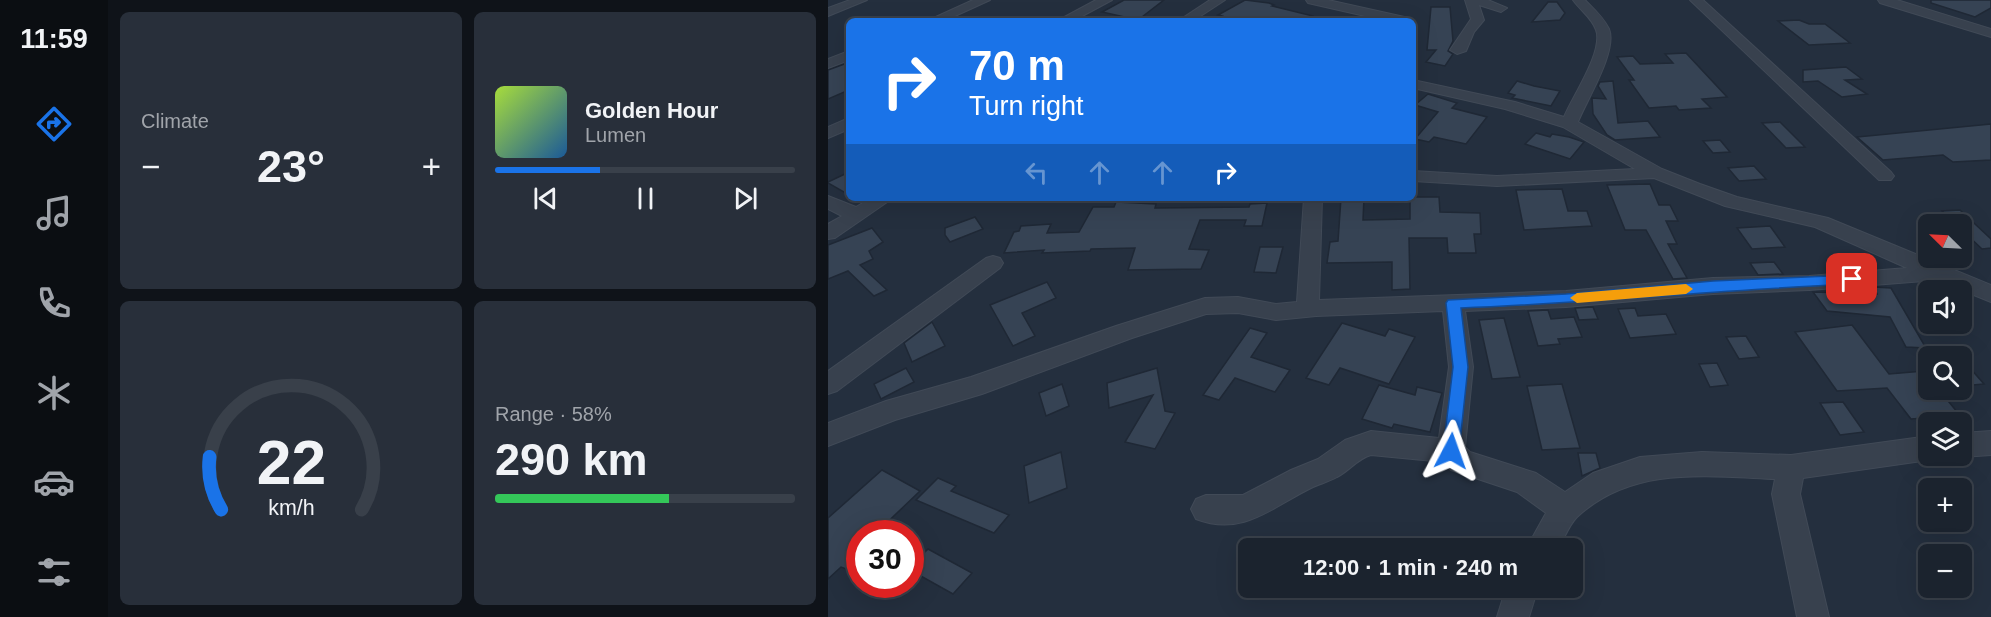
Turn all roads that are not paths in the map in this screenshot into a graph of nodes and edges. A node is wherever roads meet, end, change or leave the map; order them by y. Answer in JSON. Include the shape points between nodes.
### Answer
{"nodes":[{"id":1,"x":861,"y":0,"type":"edge"},
{"id":2,"x":984,"y":0,"type":"edge"},
{"id":3,"x":1106,"y":0,"type":"edge"},
{"id":4,"x":1219,"y":0,"type":"edge"},
{"id":5,"x":1319,"y":0,"type":"edge"},
{"id":6,"x":1471,"y":0,"type":"edge"},
{"id":7,"x":1476,"y":0,"type":"edge"},
{"id":8,"x":1579,"y":0,"type":"edge"},
{"id":9,"x":1696,"y":0,"type":"edge"},
{"id":10,"x":1884,"y":0,"type":"edge"},
{"id":11,"x":1501,"y":8,"type":"dead end"},
{"id":12,"x":828,"y":12,"type":"edge"},
{"id":13,"x":940,"y":18,"type":"edge"},
{"id":14,"x":1069,"y":18,"type":"edge"},
{"id":15,"x":1193,"y":18,"type":"edge"},
{"id":16,"x":1392,"y":18,"type":"edge"},
{"id":17,"x":1991,"y":33,"type":"edge"},
{"id":18,"x":1457,"y":50,"type":"dead end"},
{"id":19,"x":846,"y":56,"type":"edge"},
{"id":20,"x":828,"y":64,"type":"edge"},
{"id":21,"x":1416,"y":85,"type":"edge"},
{"id":22,"x":846,"y":124,"type":"edge"},
{"id":23,"x":1569,"y":124,"type":"junction"},
{"id":24,"x":828,"y":133,"type":"edge"},
{"id":25,"x":1656,"y":173,"type":"junction"},
{"id":26,"x":1416,"y":176,"type":"edge"},
{"id":27,"x":1885,"y":176,"type":"dead end"},
{"id":28,"x":879,"y":201,"type":"edge"},
{"id":29,"x":1312,"y":201,"type":"edge"},
{"id":30,"x":828,"y":202,"type":"edge"},
{"id":31,"x":855,"y":214,"type":"junction"},
{"id":32,"x":828,"y":233,"type":"edge"},
{"id":33,"x":993,"y":263,"type":"dead end"},
{"id":34,"x":1937,"y":273,"type":"junction"},
{"id":35,"x":1991,"y":294,"type":"edge"},
{"id":36,"x":1453,"y":303,"type":"junction"},
{"id":37,"x":1308,"y":308,"type":"junction"},
{"id":38,"x":828,"y":384,"type":"edge"},
{"id":39,"x":828,"y":435,"type":"edge"},
{"id":40,"x":1991,"y":443,"type":"edge"},
{"id":41,"x":1972,"y":444,"type":"edge"},
{"id":42,"x":1918,"y":450,"type":"edge"},
{"id":43,"x":1451,"y":451,"type":"junction"},
{"id":44,"x":1791,"y":467,"type":"junction"},
{"id":45,"x":1206,"y":509,"type":"dead end"},
{"id":46,"x":1565,"y":509,"type":"junction"},
{"id":47,"x":1548,"y":538,"type":"edge"},
{"id":48,"x":1519,"y":598,"type":"edge"},
{"id":49,"x":1513,"y":617,"type":"edge"},
{"id":50,"x":1813,"y":617,"type":"edge"}],
"edges":[{"from":1,"to":12,"type":"street"},
{"from":2,"to":13,"type":"street"},
{"from":3,"to":14,"type":"street"},
{"from":4,"to":15,"type":"street"},
{"from":5,"to":16,"type":"street"},
{"from":6,"to":18,"type":"street","via":[[1478,20]]},
{"from":7,"to":11,"type":"street"},
{"from":8,"to":23,"type":"street","via":[[1602,29],[1604,39]]},
{"from":9,"to":27,"type":"street"},
{"from":10,"to":17,"type":"street"},
{"from":19,"to":20,"type":"street"},
{"from":21,"to":23,"type":"street","via":[[1509,105]]},
{"from":22,"to":24,"type":"street"},
{"from":23,"to":25,"type":"street"},
{"from":25,"to":26,"type":"street","via":[[1497,181]]},
{"from":25,"to":34,"type":"street","via":[[1732,202],[1821,222]]},
{"from":28,"to":31,"type":"street"},
{"from":29,"to":37,"type":"street"},
{"from":30,"to":31,"type":"street"},
{"from":31,"to":32,"type":"street"},
{"from":33,"to":38,"type":"street"},
{"from":34,"to":35,"type":"street"},
{"from":34,"to":36,"type":"street"},
{"from":36,"to":37,"type":"street"},
{"from":36,"to":43,"type":"street","via":[[1461,367]]},
{"from":37,"to":39,"type":"street","via":[[1276,312],[1238,305],[1205,306],[973,387],[886,411]]},
{"from":40,"to":41,"type":"street"},
{"from":42,"to":44,"type":"street"},
{"from":43,"to":45,"type":"street","via":[[1371,443],[1355,448],[1328,468],[1246,509]]},
{"from":43,"to":46,"type":"street","via":[[1461,461],[1526,482]]},
{"from":44,"to":46,"type":"street","via":[[1702,464],[1640,469],[1603,482]]},
{"from":44,"to":50,"type":"street","via":[[1786,494]]},
{"from":46,"to":47,"type":"street"},
{"from":48,"to":49,"type":"street"}]}
